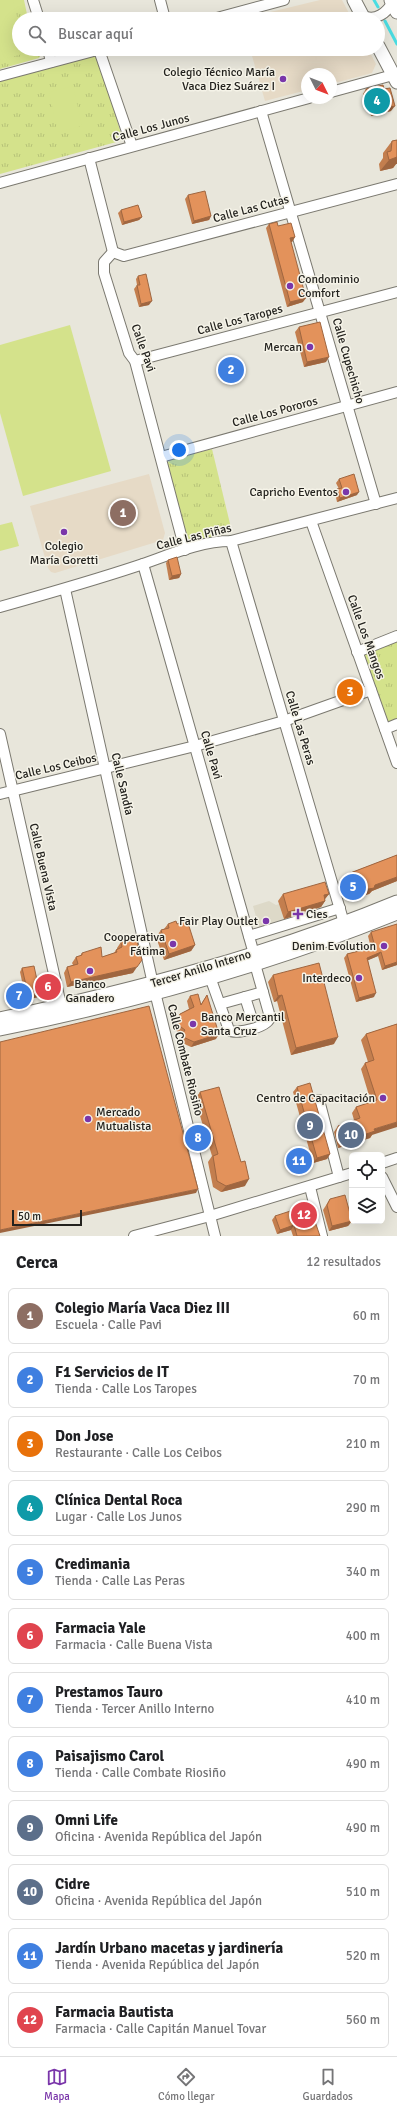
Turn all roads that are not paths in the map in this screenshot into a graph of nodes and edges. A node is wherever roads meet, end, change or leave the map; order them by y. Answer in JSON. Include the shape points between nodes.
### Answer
{"nodes":[{"id":1,"x":33,"y":0,"type":"edge"},
{"id":2,"x":160,"y":0,"type":"edge"},
{"id":3,"x":284,"y":0,"type":"edge"},
{"id":4,"x":354,"y":0,"type":"edge"},
{"id":5,"x":394,"y":4,"type":"edge"},
{"id":6,"x":37,"y":12,"type":"edge"},
{"id":7,"x":163,"y":12,"type":"edge"},
{"id":8,"x":239,"y":12,"type":"edge"},
{"id":9,"x":360,"y":12,"type":"edge"},
{"id":10,"x":385,"y":12,"type":"edge"},
{"id":11,"x":50,"y":56,"type":"edge"},
{"id":12,"x":74,"y":56,"type":"edge"},
{"id":13,"x":102,"y":56,"type":"edge"},
{"id":14,"x":383,"y":56,"type":"edge"},
{"id":15,"x":51,"y":62,"type":"junction"},
{"id":16,"x":0,"y":76,"type":"edge"},
{"id":17,"x":395,"y":79,"type":"edge"},
{"id":18,"x":337,"y":91,"type":"edge"},
{"id":19,"x":301,"y":100,"type":"edge"},
{"id":20,"x":261,"y":111,"type":"junction"},
{"id":21,"x":132,"y":146,"type":"junction"},
{"id":22,"x":89,"y":158,"type":"junction"},
{"id":23,"x":0,"y":183,"type":"edge"},
{"id":24,"x":397,"y":184,"type":"edge"},
{"id":25,"x":291,"y":212,"type":"junction"},
{"id":26,"x":114,"y":252,"type":"junction"},
{"id":27,"x":397,"y":292,"type":"edge"},
{"id":28,"x":320,"y":312,"type":"junction"},
{"id":29,"x":135,"y":361,"type":"junction"},
{"id":30,"x":397,"y":392,"type":"edge"},
{"id":31,"x":348,"y":406,"type":"junction"},
{"id":32,"x":161,"y":457,"type":"junction"},
{"id":33,"x":397,"y":498,"type":"edge"},
{"id":34,"x":376,"y":504,"type":"junction"},
{"id":35,"x":311,"y":521,"type":"junction"},
{"id":36,"x":231,"y":541,"type":"junction"},
{"id":37,"x":185,"y":550,"type":"junction"},
{"id":38,"x":143,"y":564,"type":"junction"},
{"id":39,"x":65,"y":590,"type":"junction"},
{"id":40,"x":0,"y":607,"type":"edge"},
{"id":41,"x":397,"y":636,"type":"edge"},
{"id":42,"x":357,"y":652,"type":"junction"},
{"id":43,"x":371,"y":690,"type":"junction"},
{"id":44,"x":284,"y":721,"type":"junction"},
{"id":45,"x":397,"y":724,"type":"edge"},
{"id":46,"x":385,"y":729,"type":"junction"},
{"id":47,"x":0,"y":734,"type":"edge"},
{"id":48,"x":195,"y":746,"type":"junction"},
{"id":49,"x":397,"y":763,"type":"edge"},
{"id":50,"x":105,"y":769,"type":"junction"},
{"id":51,"x":13,"y":791,"type":"junction"},
{"id":52,"x":0,"y":794,"type":"edge"},
{"id":53,"x":397,"y":902,"type":"edge"},
{"id":54,"x":340,"y":908,"type":"junction"},
{"id":55,"x":397,"y":913,"type":"edge"},
{"id":56,"x":344,"y":923,"type":"junction"},
{"id":57,"x":249,"y":936,"type":"junction"},
{"id":58,"x":254,"y":959,"type":"junction"},
{"id":59,"x":210,"y":977,"type":"junction"},
{"id":60,"x":154,"y":989,"type":"junction"},
{"id":61,"x":263,"y":992,"type":"junction"},
{"id":62,"x":246,"y":997,"type":"junction"},
{"id":63,"x":220,"y":1004,"type":"junction"},
{"id":64,"x":61,"y":1005,"type":"junction"},
{"id":65,"x":251,"y":1016,"type":"dead end"},
{"id":66,"x":0,"y":1019,"type":"edge"},
{"id":67,"x":0,"y":1029,"type":"edge"},
{"id":68,"x":319,"y":1100,"type":"dead end"},
{"id":69,"x":397,"y":1158,"type":"edge"},
{"id":70,"x":385,"y":1162,"type":"edge"},
{"id":71,"x":349,"y":1174,"type":"edge"},
{"id":72,"x":339,"y":1177,"type":"junction"},
{"id":73,"x":385,"y":1183,"type":"edge"},
{"id":74,"x":310,"y":1187,"type":"junction"},
{"id":75,"x":397,"y":1207,"type":"edge"},
{"id":76,"x":210,"y":1216,"type":"junction"},
{"id":77,"x":134,"y":1236,"type":"edge"},
{"id":78,"x":215,"y":1236,"type":"edge"},
{"id":79,"x":322,"y":1236,"type":"edge"}],
"edges":[{"from":1,"to":6,"type":"street"},
{"from":2,"to":7,"type":"street"},
{"from":3,"to":8,"type":"street"},
{"from":4,"to":9,"type":"main road"},
{"from":5,"to":10,"type":"street"},
{"from":11,"to":15,"type":"street"},
{"from":12,"to":15,"type":"street"},
{"from":13,"to":21,"type":"street"},
{"from":14,"to":17,"type":"main road"},
{"from":15,"to":16,"type":"street"},
{"from":17,"to":18,"type":"street"},
{"from":19,"to":20,"type":"street","name":"Calle Los Junos"},
{"from":20,"to":21,"type":"street","name":"Calle Los Junos"},
{"from":20,"to":25,"type":"street","name":"Calle Cupechicho"},
{"from":21,"to":22,"type":"street","name":"Calle Los Junos"},
{"from":22,"to":23,"type":"street","name":"Calle Los Junos"},
{"from":22,"to":26,"type":"street"},
{"from":24,"to":25,"type":"street","name":"Calle Las Cutas"},
{"from":25,"to":26,"type":"street","name":"Calle Las Cutas","via":[[124,256]]},
{"from":25,"to":28,"type":"street","name":"Calle Cupechicho"},
{"from":26,"to":29,"type":"street","name":"Calle Pavi","via":[[104,262],[104,273],[129,353]]},
{"from":27,"to":28,"type":"street","name":"Calle Los Taropes"},
{"from":28,"to":29,"type":"street","name":"Calle Los Taropes"},
{"from":28,"to":31,"type":"street","name":"Calle Cupechicho"},
{"from":29,"to":32,"type":"street","name":"Calle Pavi"},
{"from":30,"to":31,"type":"street","name":"Calle Los Pororos"},
{"from":31,"to":32,"type":"street","name":"Calle Los Pororos"},
{"from":31,"to":34,"type":"street","name":"Calle Cupechicho"},
{"from":32,"to":37,"type":"street","name":"Calle Pavi"},
{"from":33,"to":34,"type":"street","name":"Calle Las Piñas"},
{"from":34,"to":35,"type":"street","name":"Calle Las Piñas"},
{"from":35,"to":36,"type":"street","name":"Calle Las Piñas"},
{"from":35,"to":42,"type":"street","name":"Calle Los Mangos"},
{"from":36,"to":37,"type":"street","name":"Calle Las Piñas"},
{"from":36,"to":44,"type":"street","name":"Calle Las Peras"},
{"from":37,"to":38,"type":"street","name":"Calle Las Piñas"},
{"from":38,"to":39,"type":"street","name":"Calle Las Piñas"},
{"from":38,"to":48,"type":"street","name":"Calle Pavi"},
{"from":39,"to":40,"type":"street","name":"Calle Las Piñas"},
{"from":39,"to":50,"type":"street","name":"Calle Sandía"},
{"from":41,"to":42,"type":"street"},
{"from":42,"to":43,"type":"street","name":"Calle Los Mangos"},
{"from":43,"to":44,"type":"street","name":"Calle Los Ceibos"},
{"from":43,"to":46,"type":"street","name":"Calle Los Mangos"},
{"from":44,"to":48,"type":"street","name":"Calle Los Ceibos"},
{"from":44,"to":54,"type":"street","name":"Calle Las Peras"},
{"from":45,"to":46,"type":"street"},
{"from":46,"to":49,"type":"street","name":"Calle Los Mangos"},
{"from":47,"to":51,"type":"street","name":"Calle Buena Vista"},
{"from":48,"to":50,"type":"street","name":"Calle Los Ceibos"},
{"from":48,"to":57,"type":"street","name":"Calle Pavi"},
{"from":50,"to":51,"type":"street","name":"Calle Los Ceibos"},
{"from":50,"to":60,"type":"street","name":"Calle Sandía"},
{"from":51,"to":52,"type":"street","name":"Calle Los Ceibos"},
{"from":51,"to":64,"type":"street","name":"Calle Buena Vista"},
{"from":53,"to":56,"type":"main road","name":"Tercer Anillo Interno"},
{"from":54,"to":56,"type":"street","name":"Calle Las Peras"},
{"from":54,"to":57,"type":"street"},
{"from":55,"to":58,"type":"main road","name":"Tercer Anillo Interno"},
{"from":56,"to":58,"type":"main road","name":"Tercer Anillo Interno"},
{"from":57,"to":58,"type":"street","name":"Calle Pavi"},
{"from":58,"to":59,"type":"main road","name":"Tercer Anillo Interno"},
{"from":58,"to":60,"type":"main road","name":"Tercer Anillo Interno"},
{"from":58,"to":61,"type":"street","name":"Calle Pavi"},
{"from":59,"to":60,"type":"main road","name":"Tercer Anillo Interno"},
{"from":59,"to":63,"type":"street"},
{"from":60,"to":64,"type":"main road","name":"Tercer Anillo Interno"},
{"from":60,"to":67,"type":"main road","name":"Tercer Anillo Interno","via":[[58,1017]]},
{"from":60,"to":76,"type":"street","name":"Calle Combate Riosiño"},
{"from":61,"to":62,"type":"street"},
{"from":61,"to":63,"type":"street","name":"Calle Pavi","via":[[270,1020],[262,1026],[231,1032]]},
{"from":62,"to":63,"type":"street"},
{"from":62,"to":65,"type":"street"},
{"from":64,"to":66,"type":"main road","name":"Tercer Anillo Interno"},
{"from":68,"to":72,"type":"street"},
{"from":69,"to":70,"type":"street"},
{"from":71,"to":72,"type":"street"},
{"from":72,"to":74,"type":"street"},
{"from":73,"to":75,"type":"street"},
{"from":74,"to":76,"type":"street"},
{"from":74,"to":79,"type":"street"},
{"from":76,"to":77,"type":"street"},
{"from":76,"to":78,"type":"street","name":"Calle Combate Riosiño"}]}
